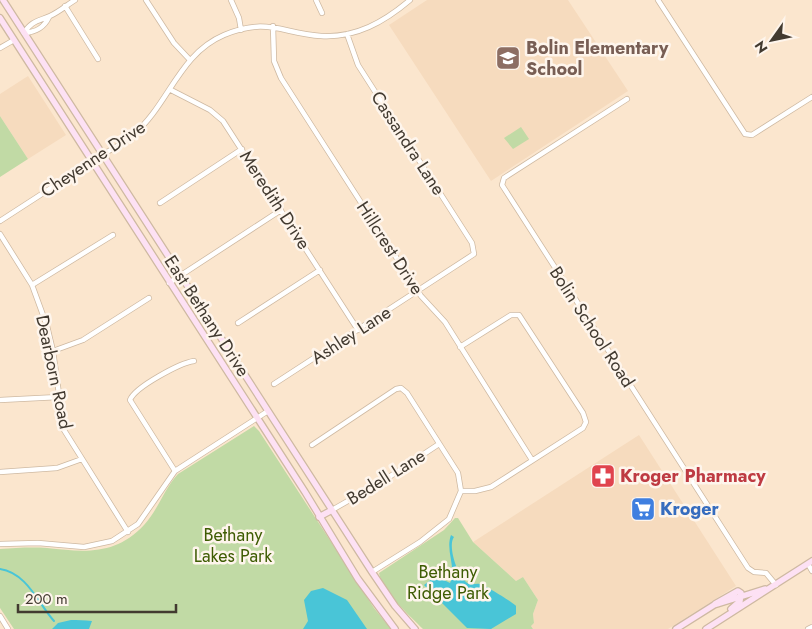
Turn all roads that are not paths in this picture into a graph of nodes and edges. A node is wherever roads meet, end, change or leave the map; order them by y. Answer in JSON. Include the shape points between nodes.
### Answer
{"nodes":[{"id":1,"x":3,"y":0,"type":"edge"},
{"id":2,"x":75,"y":0,"type":"edge"},
{"id":3,"x":146,"y":0,"type":"edge"},
{"id":4,"x":231,"y":0,"type":"edge"},
{"id":5,"x":316,"y":0,"type":"edge"},
{"id":6,"x":410,"y":0,"type":"edge"},
{"id":7,"x":658,"y":0,"type":"edge"},
{"id":8,"x":65,"y":6,"type":"junction"},
{"id":9,"x":322,"y":13,"type":"dead end"},
{"id":10,"x":49,"y":17,"type":"junction"},
{"id":11,"x":0,"y":18,"type":"edge"},
{"id":12,"x":273,"y":26,"type":"junction"},
{"id":13,"x":241,"y":30,"type":"junction"},
{"id":14,"x":24,"y":33,"type":"junction"},
{"id":15,"x":346,"y":34,"type":"junction"},
{"id":16,"x":14,"y":40,"type":"junction"},
{"id":17,"x":0,"y":48,"type":"edge"},
{"id":18,"x":98,"y":59,"type":"dead end"},
{"id":19,"x":190,"y":60,"type":"junction"},
{"id":20,"x":171,"y":90,"type":"junction"},
{"id":21,"x":812,"y":97,"type":"edge"},
{"id":22,"x":626,"y":99,"type":"dead end"},
{"id":23,"x":242,"y":149,"type":"junction"},
{"id":24,"x":104,"y":154,"type":"junction"},
{"id":25,"x":92,"y":162,"type":"junction"},
{"id":26,"x":160,"y":203,"type":"dead end"},
{"id":27,"x":281,"y":210,"type":"junction"},
{"id":28,"x":0,"y":221,"type":"edge"},
{"id":29,"x":0,"y":234,"type":"edge"},
{"id":30,"x":113,"y":234,"type":"dead end"},
{"id":31,"x":475,"y":250,"type":"joint"},
{"id":32,"x":320,"y":270,"type":"junction"},
{"id":33,"x":181,"y":276,"type":"junction"},
{"id":34,"x":169,"y":283,"type":"junction"},
{"id":35,"x":32,"y":285,"type":"junction"},
{"id":36,"x":418,"y":292,"type":"junction"},
{"id":37,"x":149,"y":298,"type":"dead end"},
{"id":38,"x":238,"y":323,"type":"dead end"},
{"id":39,"x":358,"y":330,"type":"junction"},
{"id":40,"x":460,"y":347,"type":"junction"},
{"id":41,"x":54,"y":351,"type":"junction"},
{"id":42,"x":194,"y":361,"type":"dead end"},
{"id":43,"x":274,"y":384,"type":"dead end"},
{"id":44,"x":59,"y":397,"type":"junction"},
{"id":45,"x":0,"y":400,"type":"edge"},
{"id":46,"x":268,"y":411,"type":"junction"},
{"id":47,"x":256,"y":418,"type":"junction"},
{"id":48,"x":439,"y":444,"type":"junction"},
{"id":49,"x":312,"y":445,"type":"dead end"},
{"id":50,"x":82,"y":459,"type":"junction"},
{"id":51,"x":532,"y":460,"type":"junction"},
{"id":52,"x":175,"y":471,"type":"junction"},
{"id":53,"x":0,"y":472,"type":"edge"},
{"id":54,"x":461,"y":491,"type":"junction"},
{"id":55,"x":332,"y":510,"type":"junction"},
{"id":56,"x":319,"y":517,"type":"junction"},
{"id":57,"x":128,"y":532,"type":"junction"},
{"id":58,"x":0,"y":544,"type":"edge"},
{"id":59,"x":810,"y":563,"type":"edge"},
{"id":60,"x":812,"y":571,"type":"edge"},
{"id":61,"x":372,"y":572,"type":"junction"},
{"id":62,"x":775,"y":585,"type":"junction"},
{"id":63,"x":741,"y":596,"type":"junction"},
{"id":64,"x":0,"y":618,"type":"edge"},
{"id":65,"x":812,"y":627,"type":"edge"},
{"id":66,"x":8,"y":629,"type":"edge"},
{"id":67,"x":395,"y":629,"type":"edge"},
{"id":68,"x":415,"y":629,"type":"edge"},
{"id":69,"x":676,"y":629,"type":"edge"},
{"id":70,"x":707,"y":629,"type":"edge"},
{"id":71,"x":808,"y":629,"type":"edge"}],
"edges":[{"from":1,"to":14,"type":"main road","name":"East Bethany Drive"},
{"from":2,"to":8,"type":"street"},
{"from":3,"to":19,"type":"street","via":[[174,43]]},
{"from":4,"to":13,"type":"street"},
{"from":5,"to":9,"type":"street"},
{"from":6,"to":15,"type":"street","name":"Cheyenne Drive","via":[[379,23]]},
{"from":7,"to":21,"type":"street","via":[[747,136]]},
{"from":8,"to":10,"type":"street"},
{"from":8,"to":18,"type":"street"},
{"from":10,"to":14,"type":"street","via":[[29,25]]},
{"from":10,"to":14,"type":"street","via":[[46,24],[34,32]]},
{"from":11,"to":16,"type":"main road","name":"East Bethany Drive"},
{"from":12,"to":13,"type":"street","name":"Cheyenne Drive"},
{"from":12,"to":15,"type":"street","name":"Cheyenne Drive","via":[[310,34]]},
{"from":12,"to":36,"type":"street","name":"Hillcrest Drive","via":[[274,61],[280,78]]},
{"from":13,"to":19,"type":"street","name":"Cheyenne Drive","via":[[214,40]]},
{"from":14,"to":16,"type":"main road"},
{"from":14,"to":24,"type":"main road","name":"East Bethany Drive"},
{"from":15,"to":31,"type":"street","name":"Cassandra Lane","via":[[358,65]]},
{"from":16,"to":17,"type":"street"},
{"from":16,"to":25,"type":"main road","name":"East Bethany Drive"},
{"from":19,"to":20,"type":"street","name":"Cheyenne Drive"},
{"from":20,"to":23,"type":"street","name":"Meredith Drive","via":[[217,115]]},
{"from":20,"to":24,"type":"street","name":"Cheyenne Drive","via":[[149,121]]},
{"from":22,"to":62,"type":"street","name":"Bolin School Road","via":[[504,178],[502,186],[748,568],[766,573]]},
{"from":23,"to":26,"type":"street"},
{"from":23,"to":27,"type":"street","name":"Meredith Drive"},
{"from":24,"to":25,"type":"street","name":"Cheyenne Drive"},
{"from":24,"to":33,"type":"main road","name":"East Bethany Drive"},
{"from":25,"to":28,"type":"street","name":"Cheyenne Drive"},
{"from":25,"to":34,"type":"main road","name":"East Bethany Drive"},
{"from":27,"to":32,"type":"street","name":"Meredith Drive"},
{"from":27,"to":33,"type":"street"},
{"from":29,"to":35,"type":"street","name":"Dearborn Road"},
{"from":30,"to":35,"type":"street"},
{"from":31,"to":36,"type":"street","name":"Ashley Lane","via":[[469,259]]},
{"from":32,"to":38,"type":"street"},
{"from":32,"to":39,"type":"street","name":"Meredith Drive"},
{"from":33,"to":34,"type":"street"},
{"from":33,"to":46,"type":"main road","name":"East Bethany Drive"},
{"from":34,"to":47,"type":"main road","name":"East Bethany Drive"},
{"from":35,"to":41,"type":"street","name":"Dearborn Road"},
{"from":36,"to":39,"type":"street","name":"Ashley Lane"},
{"from":36,"to":40,"type":"street","name":"Hillcrest Drive","via":[[445,322]]},
{"from":37,"to":41,"type":"street","via":[[83,340]]},
{"from":39,"to":43,"type":"street","name":"Ashley Lane"},
{"from":40,"to":51,"type":"street","name":"Hillcrest Drive"},
{"from":40,"to":51,"type":"street","via":[[516,313],[583,413],[586,422],[583,428]]},
{"from":41,"to":44,"type":"street","name":"Dearborn Road"},
{"from":42,"to":52,"type":"street","via":[[174,368],[135,393],[130,400]]},
{"from":44,"to":45,"type":"street"},
{"from":44,"to":50,"type":"street","name":"Dearborn Road","via":[[64,430]]},
{"from":46,"to":47,"type":"street"},
{"from":46,"to":55,"type":"main road","name":"East Bethany Drive"},
{"from":47,"to":52,"type":"street"},
{"from":47,"to":56,"type":"main road","name":"East Bethany Drive"},
{"from":48,"to":49,"type":"street","via":[[407,393],[398,388]]},
{"from":48,"to":54,"type":"street","via":[[458,473]]},
{"from":48,"to":55,"type":"street","name":"Bedell Lane","via":[[376,486]]},
{"from":50,"to":53,"type":"street","via":[[57,468]]},
{"from":50,"to":57,"type":"street","name":"Dearborn Road"},
{"from":51,"to":54,"type":"street","via":[[491,487],[475,492]]},
{"from":52,"to":57,"type":"street","via":[[149,510]]},
{"from":54,"to":61,"type":"street","via":[[449,519],[420,542]]},
{"from":55,"to":56,"type":"main road"},
{"from":55,"to":61,"type":"main road","name":"East Bethany Drive"},
{"from":56,"to":67,"type":"main road","name":"East Bethany Drive","via":[[370,597]]},
{"from":57,"to":58,"type":"street","via":[[107,543],[84,547]]},
{"from":59,"to":60,"type":"street"},
{"from":59,"to":62,"type":"main road"},
{"from":61,"to":68,"type":"main road","name":"East Bethany Drive"},
{"from":62,"to":63,"type":"main road"},
{"from":62,"to":70,"type":"main road"},
{"from":63,"to":69,"type":"main road","via":[[714,605]]},
{"from":63,"to":70,"type":"main road","via":[[738,604]]},
{"from":64,"to":66,"type":"street"},
{"from":65,"to":71,"type":"street"}]}
